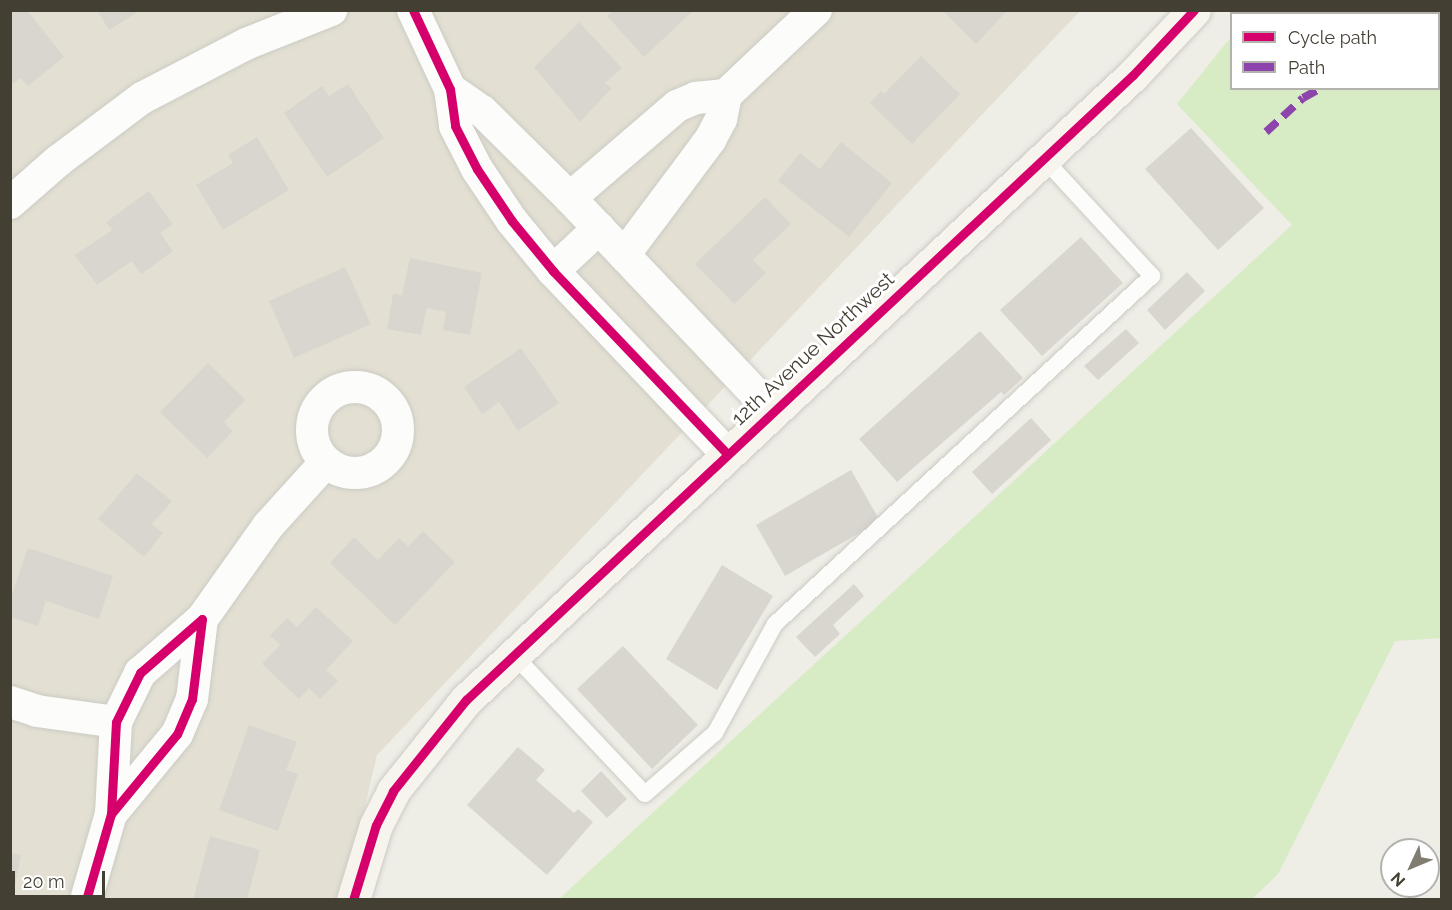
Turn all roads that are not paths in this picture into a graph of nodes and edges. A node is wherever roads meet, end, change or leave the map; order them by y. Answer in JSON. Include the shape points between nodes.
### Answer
{"nodes":[{"id":1,"x":332,"y":10,"type":"edge"},
{"id":2,"x":413,"y":10,"type":"edge"},
{"id":3,"x":816,"y":10,"type":"edge"},
{"id":4,"x":1194,"y":10,"type":"edge"},
{"id":5,"x":450,"y":89,"type":"junction"},
{"id":6,"x":726,"y":95,"type":"junction"},
{"id":7,"x":1044,"y":159,"type":"junction"},
{"id":8,"x":570,"y":198,"type":"junction"},
{"id":9,"x":10,"y":203,"type":"edge"},
{"id":10,"x":599,"y":228,"type":"junction"},
{"id":11,"x":624,"y":255,"type":"junction"},
{"id":12,"x":553,"y":271,"type":"junction"},
{"id":13,"x":773,"y":412,"type":"junction"},
{"id":14,"x":727,"y":454,"type":"junction"},
{"id":15,"x":326,"y":462,"type":"dead end"},
{"id":16,"x":202,"y":619,"type":"junction"},
{"id":17,"x":513,"y":654,"type":"junction"},
{"id":18,"x":10,"y":702,"type":"edge"},
{"id":19,"x":116,"y":722,"type":"junction"},
{"id":20,"x":111,"y":814,"type":"junction"},
{"id":21,"x":86,"y":900,"type":"edge"},
{"id":22,"x":353,"y":900,"type":"edge"}],
"edges":[{"from":1,"to":9,"type":"street","via":[[246,44],[142,98],[58,160]]},
{"from":2,"to":5,"type":"street"},
{"from":3,"to":6,"type":"street"},
{"from":4,"to":7,"type":"street","name":"12th Avenue Northwest"},
{"from":5,"to":8,"type":"street","via":[[482,111]]},
{"from":5,"to":12,"type":"street","via":[[455,126],[477,168]]},
{"from":6,"to":8,"type":"street","via":[[696,98],[677,106]]},
{"from":6,"to":11,"type":"street","via":[[721,119],[710,140]]},
{"from":7,"to":13,"type":"street","name":"12th Avenue Northwest"},
{"from":7,"to":17,"type":"lane","via":[[1152,276],[775,624],[715,733],[645,794]]},
{"from":8,"to":10,"type":"street"},
{"from":10,"to":11,"type":"street"},
{"from":10,"to":12,"type":"street"},
{"from":11,"to":13,"type":"street"},
{"from":12,"to":14,"type":"street"},
{"from":13,"to":14,"type":"street","name":"12th Avenue Northwest"},
{"from":14,"to":17,"type":"street","name":"12th Avenue Northwest"},
{"from":15,"to":16,"type":"street","via":[[268,526]]},
{"from":16,"to":19,"type":"street","via":[[140,673]]},
{"from":16,"to":20,"type":"street","via":[[192,699],[177,734]]},
{"from":17,"to":22,"type":"street","name":"12th Avenue Northwest","via":[[444,724],[393,791],[376,825]]},
{"from":18,"to":19,"type":"street","via":[[37,711]]},
{"from":19,"to":20,"type":"street"},
{"from":20,"to":21,"type":"street"}]}
